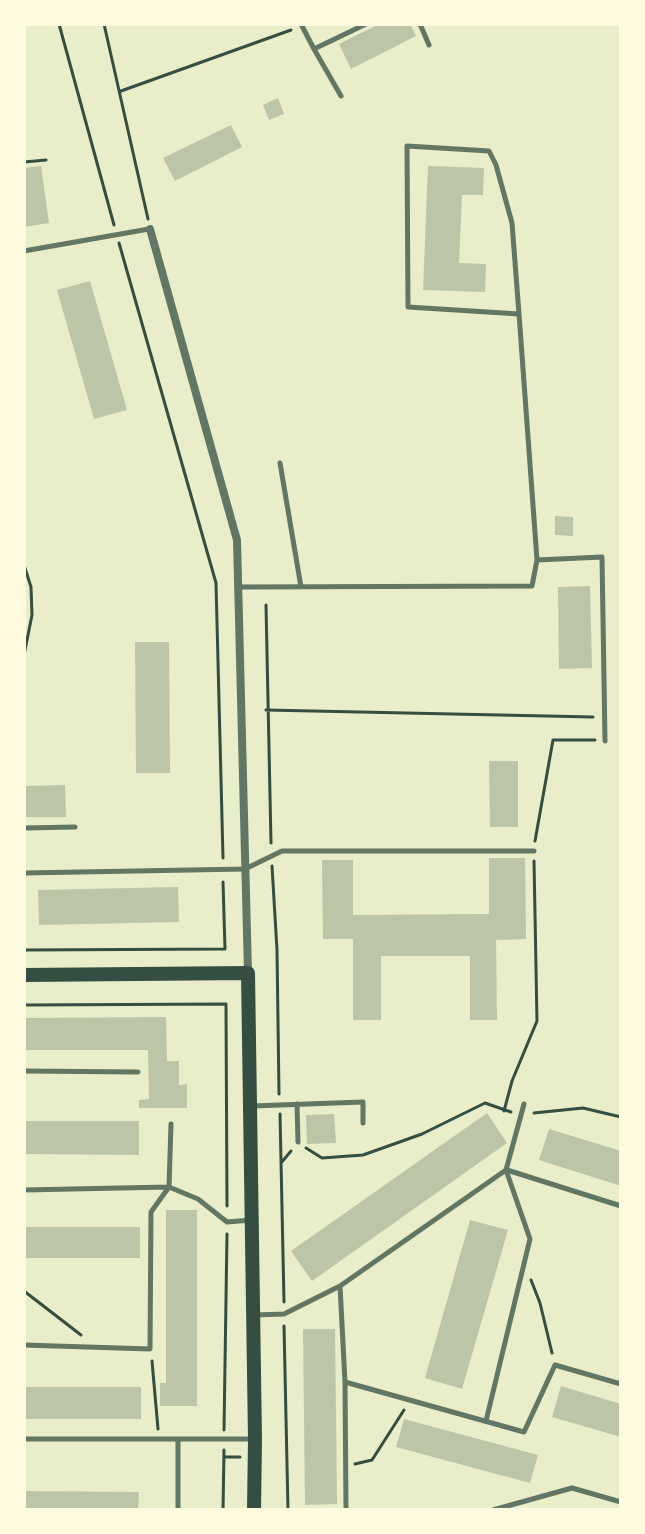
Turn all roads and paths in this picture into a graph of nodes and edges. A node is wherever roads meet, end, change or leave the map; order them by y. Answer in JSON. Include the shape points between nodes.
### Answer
{"nodes":[{"id":1,"x":59,"y":24,"type":"edge"},
{"id":2,"x":104,"y":24,"type":"edge"},
{"id":3,"x":366,"y":24,"type":"edge"},
{"id":4,"x":420,"y":24,"type":"edge"},
{"id":5,"x":301,"y":25,"type":"edge"},
{"id":6,"x":429,"y":45,"type":"dead end"},
{"id":7,"x":314,"y":49,"type":"junction"},
{"id":8,"x":119,"y":91,"type":"junction"},
{"id":9,"x":341,"y":96,"type":"dead end"},
{"id":10,"x":46,"y":160,"type":"dead end"},
{"id":11,"x":24,"y":162,"type":"edge"},
{"id":12,"x":150,"y":229,"type":"junction"},
{"id":13,"x":117,"y":236,"type":"junction"},
{"id":14,"x":24,"y":251,"type":"edge"},
{"id":15,"x":519,"y":314,"type":"junction"},
{"id":16,"x":280,"y":463,"type":"dead end"},
{"id":17,"x":537,"y":560,"type":"junction"},
{"id":18,"x":24,"y":565,"type":"edge"},
{"id":19,"x":238,"y":587,"type":"junction"},
{"id":20,"x":301,"y":587,"type":"junction"},
{"id":21,"x":266,"y":605,"type":"dead end"},
{"id":22,"x":24,"y":655,"type":"edge"},
{"id":23,"x":266,"y":710,"type":"junction"},
{"id":24,"x":606,"y":717,"type":"dead end"},
{"id":25,"x":605,"y":741,"type":"joint"},
{"id":26,"x":75,"y":827,"type":"dead end"},
{"id":27,"x":24,"y":828,"type":"edge"},
{"id":28,"x":534,"y":851,"type":"junction"},
{"id":29,"x":245,"y":869,"type":"junction"},
{"id":30,"x":223,"y":870,"type":"junction"},
{"id":31,"x":24,"y":873,"type":"edge"},
{"id":32,"x":24,"y":950,"type":"edge"},
{"id":33,"x":248,"y":973,"type":"junction"},
{"id":34,"x":24,"y":975,"type":"edge"},
{"id":35,"x":226,"y":1004,"type":"dead end"},
{"id":36,"x":24,"y":1005,"type":"edge"},
{"id":37,"x":24,"y":1071,"type":"edge"},
{"id":38,"x":138,"y":1072,"type":"dead end"},
{"id":39,"x":297,"y":1104,"type":"junction"},
{"id":40,"x":524,"y":1104,"type":"dead end"},
{"id":41,"x":279,"y":1105,"type":"junction"},
{"id":42,"x":251,"y":1106,"type":"junction"},
{"id":43,"x":504,"y":1111,"type":"junction"},
{"id":44,"x":521,"y":1115,"type":"junction"},
{"id":45,"x":621,"y":1117,"type":"edge"},
{"id":46,"x":363,"y":1123,"type":"dead end"},
{"id":47,"x":171,"y":1124,"type":"dead end"},
{"id":48,"x":281,"y":1130,"type":"junction"},
{"id":49,"x":298,"y":1142,"type":"junction"},
{"id":50,"x":281,"y":1163,"type":"junction"},
{"id":51,"x":506,"y":1170,"type":"junction"},
{"id":52,"x":169,"y":1187,"type":"junction"},
{"id":53,"x":24,"y":1190,"type":"edge"},
{"id":54,"x":621,"y":1206,"type":"edge"},
{"id":55,"x":252,"y":1220,"type":"junction"},
{"id":56,"x":524,"y":1263,"type":"junction"},
{"id":57,"x":340,"y":1286,"type":"junction"},
{"id":58,"x":24,"y":1291,"type":"edge"},
{"id":59,"x":284,"y":1314,"type":"junction"},
{"id":60,"x":254,"y":1315,"type":"junction"},
{"id":61,"x":24,"y":1345,"type":"edge"},
{"id":62,"x":98,"y":1347,"type":"junction"},
{"id":63,"x":150,"y":1349,"type":"junction"},
{"id":64,"x":555,"y":1365,"type":"junction"},
{"id":65,"x":345,"y":1382,"type":"junction"},
{"id":66,"x":621,"y":1384,"type":"edge"},
{"id":67,"x":410,"y":1400,"type":"junction"},
{"id":68,"x":486,"y":1421,"type":"junction"},
{"id":69,"x":24,"y":1439,"type":"edge"},
{"id":70,"x":159,"y":1439,"type":"junction"},
{"id":71,"x":178,"y":1439,"type":"junction"},
{"id":72,"x":255,"y":1439,"type":"junction"},
{"id":73,"x":224,"y":1457,"type":"dead end"},
{"id":74,"x":345,"y":1467,"type":"junction"},
{"id":75,"x":621,"y":1502,"type":"edge"},
{"id":76,"x":178,"y":1510,"type":"edge"},
{"id":77,"x":223,"y":1510,"type":"edge"},
{"id":78,"x":254,"y":1510,"type":"edge"},
{"id":79,"x":288,"y":1510,"type":"edge"},
{"id":80,"x":346,"y":1510,"type":"edge"},
{"id":81,"x":493,"y":1510,"type":"edge"}],
"edges":[{"from":1,"to":13,"type":"path"},
{"from":2,"to":8,"type":"path"},
{"from":3,"to":7,"type":"lane"},
{"from":4,"to":6,"type":"lane"},
{"from":5,"to":7,"type":"lane"},
{"from":5,"to":8,"type":"path"},
{"from":7,"to":9,"type":"lane"},
{"from":8,"to":12,"type":"path"},
{"from":10,"to":11,"type":"path"},
{"from":12,"to":13,"type":"lane"},
{"from":12,"to":19,"type":"street","via":[[237,540]]},
{"from":13,"to":14,"type":"lane"},
{"from":13,"to":30,"type":"path","via":[[216,583]]},
{"from":15,"to":15,"type":"lane","via":[[512,223],[489,151],[407,146],[408,307]]},
{"from":15,"to":17,"type":"lane"},
{"from":16,"to":20,"type":"lane"},
{"from":17,"to":20,"type":"lane","via":[[532,586]]},
{"from":17,"to":25,"type":"lane","via":[[602,557]]},
{"from":18,"to":22,"type":"path","via":[[32,615]]},
{"from":19,"to":20,"type":"lane"},
{"from":19,"to":29,"type":"street"},
{"from":21,"to":23,"type":"path"},
{"from":23,"to":24,"type":"path"},
{"from":23,"to":41,"type":"path"},
{"from":25,"to":28,"type":"path","via":[[553,740]]},
{"from":26,"to":27,"type":"lane"},
{"from":28,"to":29,"type":"lane","via":[[282,851]]},
{"from":28,"to":43,"type":"path","via":[[537,1021]]},
{"from":29,"to":30,"type":"lane"},
{"from":29,"to":33,"type":"street"},
{"from":30,"to":31,"type":"lane"},
{"from":30,"to":32,"type":"path","via":[[225,949]]},
{"from":33,"to":34,"type":"main road"},
{"from":33,"to":42,"type":"main road"},
{"from":35,"to":36,"type":"path"},
{"from":37,"to":38,"type":"lane"},
{"from":39,"to":41,"type":"lane"},
{"from":39,"to":46,"type":"lane","via":[[363,1102]]},
{"from":39,"to":49,"type":"lane"},
{"from":40,"to":44,"type":"lane"},
{"from":41,"to":42,"type":"lane"},
{"from":41,"to":48,"type":"path"},
{"from":42,"to":55,"type":"main road"},
{"from":43,"to":44,"type":"path"},
{"from":43,"to":49,"type":"path","via":[[485,1103],[363,1155],[322,1158]]},
{"from":44,"to":45,"type":"path","via":[[583,1108]]},
{"from":44,"to":51,"type":"lane"},
{"from":47,"to":52,"type":"lane"},
{"from":48,"to":49,"type":"path"},
{"from":48,"to":50,"type":"path"},
{"from":49,"to":50,"type":"path"},
{"from":50,"to":59,"type":"path"},
{"from":51,"to":54,"type":"lane"},
{"from":51,"to":56,"type":"lane","via":[[530,1239]]},
{"from":51,"to":57,"type":"lane"},
{"from":52,"to":53,"type":"lane"},
{"from":52,"to":55,"type":"lane","via":[[198,1199],[227,1222]]},
{"from":52,"to":63,"type":"lane","via":[[151,1212]]},
{"from":55,"to":60,"type":"main road"},
{"from":56,"to":64,"type":"path"},
{"from":56,"to":68,"type":"lane"},
{"from":57,"to":59,"type":"lane"},
{"from":57,"to":65,"type":"lane"},
{"from":58,"to":62,"type":"path"},
{"from":59,"to":60,"type":"lane"},
{"from":59,"to":79,"type":"path"},
{"from":60,"to":72,"type":"main road"},
{"from":61,"to":62,"type":"lane"},
{"from":62,"to":63,"type":"lane"},
{"from":63,"to":70,"type":"path"},
{"from":64,"to":66,"type":"lane"},
{"from":64,"to":68,"type":"lane","via":[[524,1432]]},
{"from":65,"to":67,"type":"lane"},
{"from":65,"to":74,"type":"lane"},
{"from":67,"to":68,"type":"lane"},
{"from":67,"to":74,"type":"path","via":[[372,1460]]},
{"from":69,"to":70,"type":"lane"},
{"from":70,"to":71,"type":"lane"},
{"from":71,"to":72,"type":"lane"},
{"from":71,"to":76,"type":"lane"},
{"from":72,"to":78,"type":"main road"},
{"from":73,"to":77,"type":"path"},
{"from":74,"to":80,"type":"lane"},
{"from":75,"to":81,"type":"lane","via":[[572,1488]]}]}
